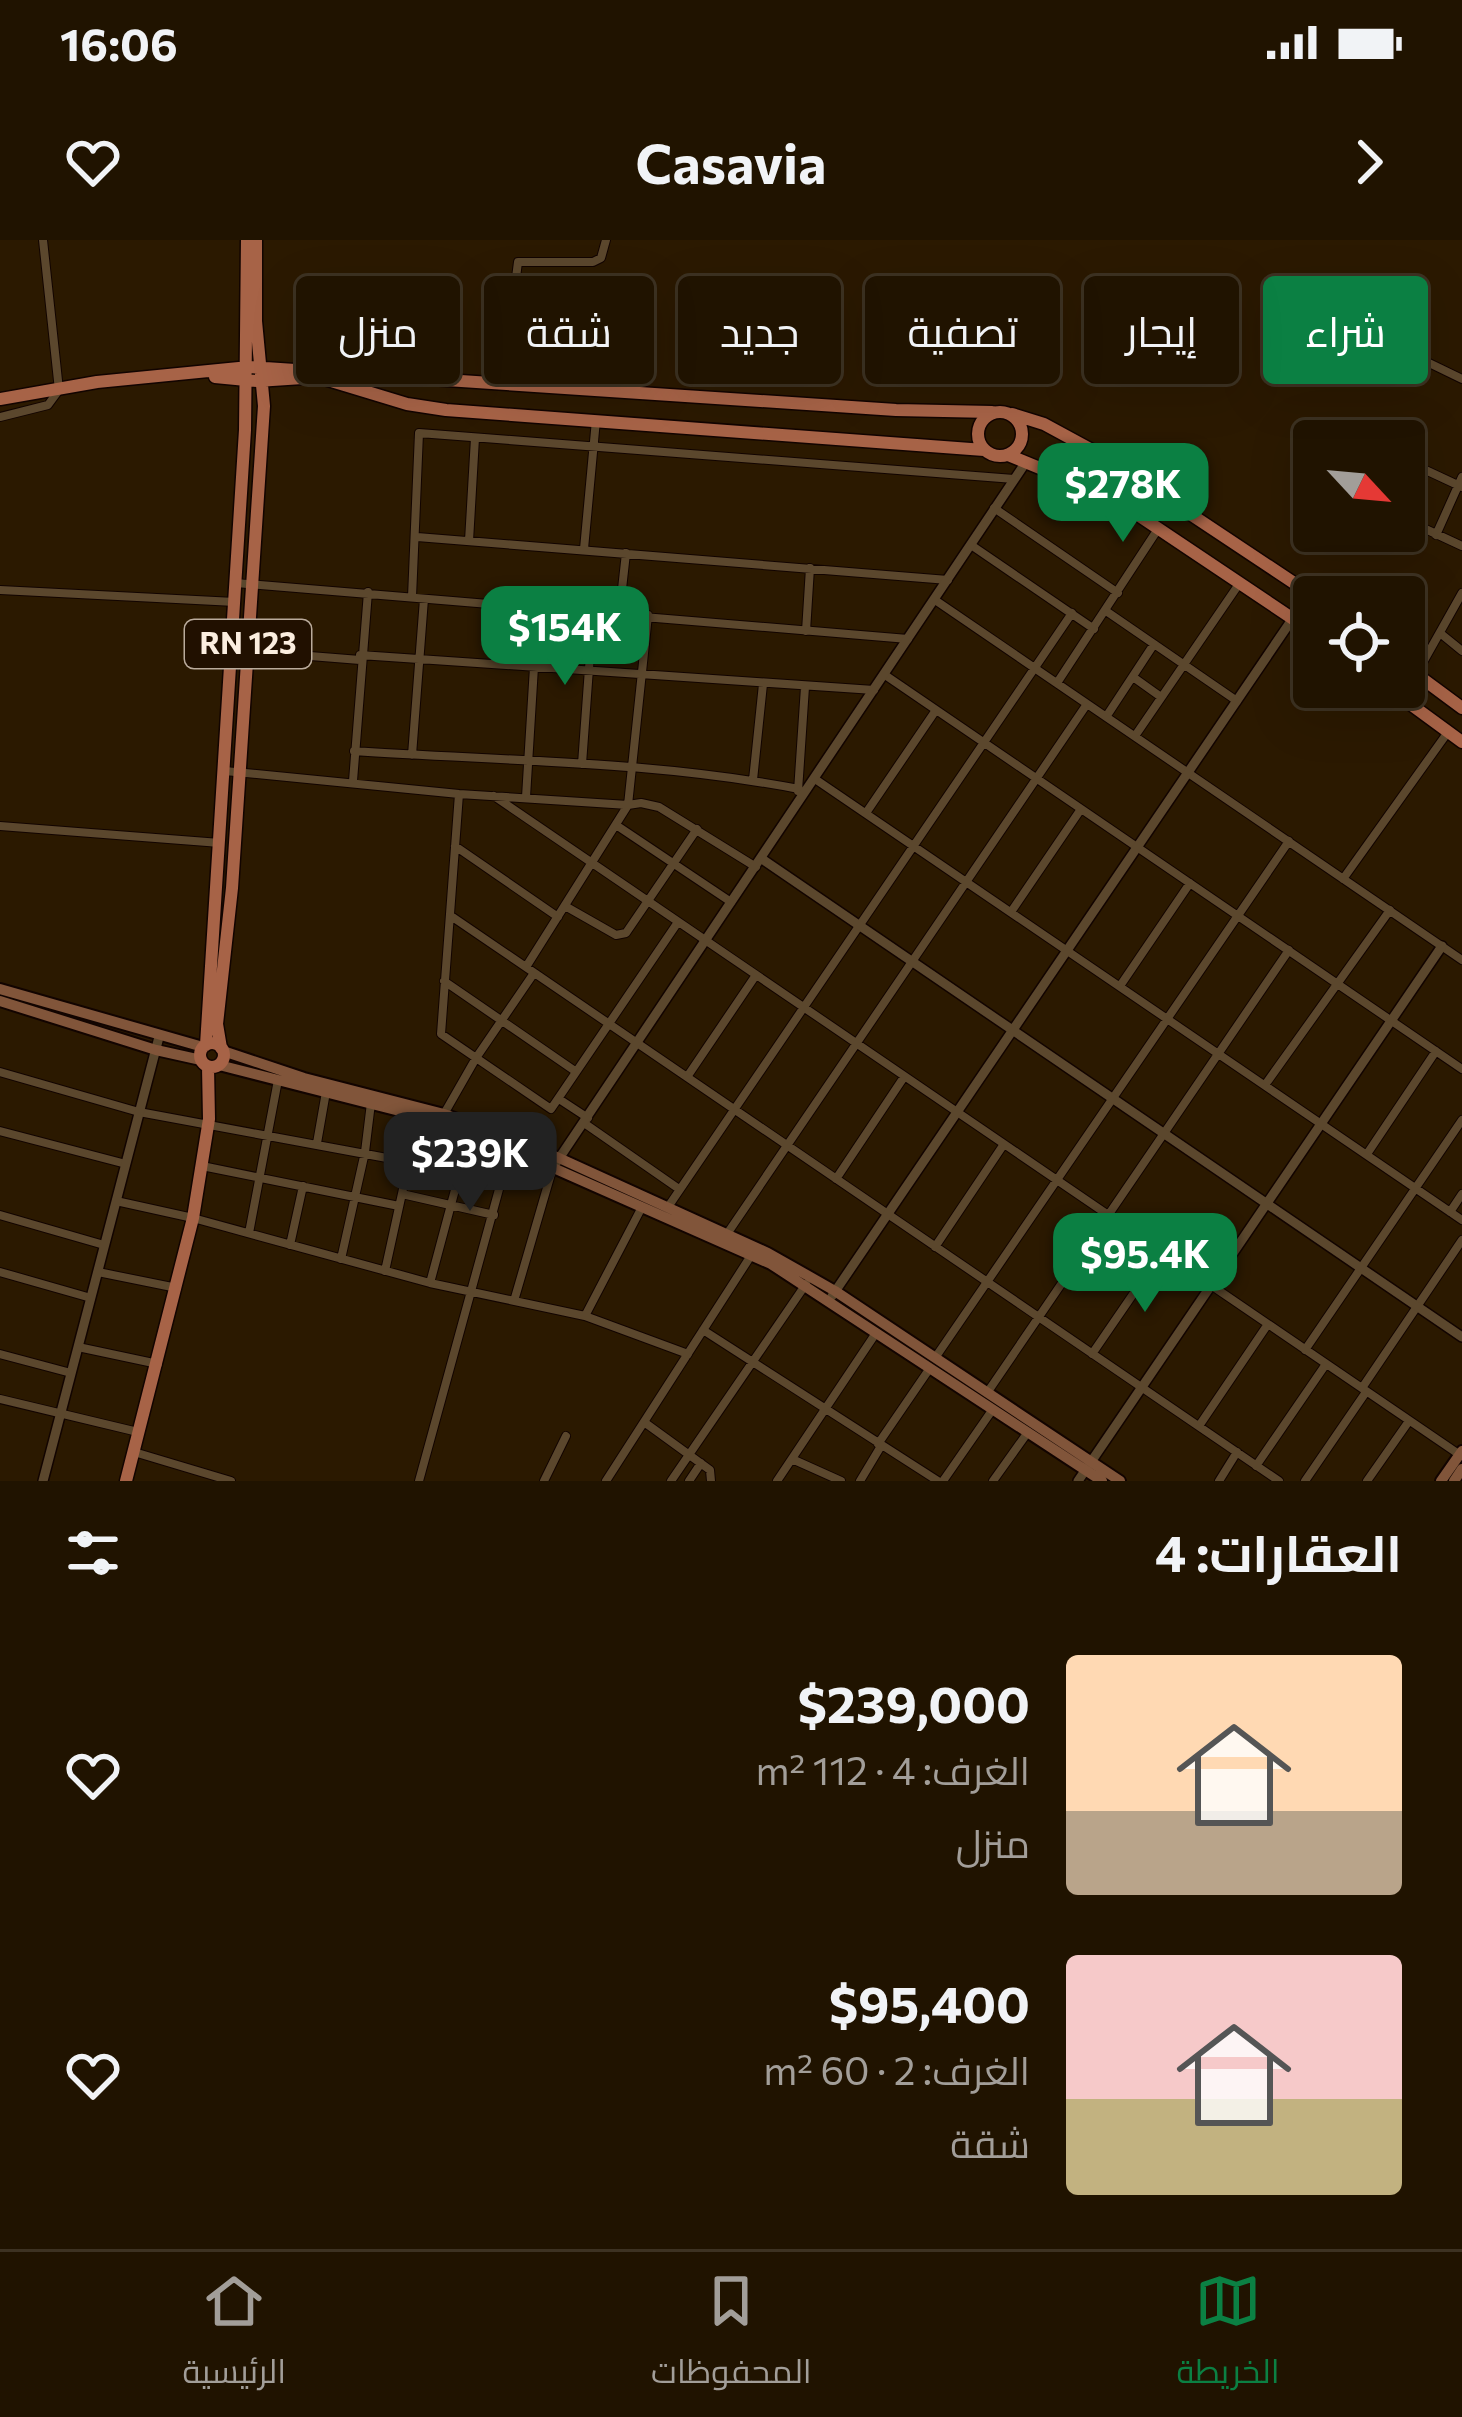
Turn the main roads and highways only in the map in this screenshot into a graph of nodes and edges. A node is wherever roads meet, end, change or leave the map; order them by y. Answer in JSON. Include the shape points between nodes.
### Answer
{"nodes":[{"id":1,"x":252,"y":240,"type":"edge"},
{"id":2,"x":253,"y":374,"type":"junction"},
{"id":3,"x":0,"y":399,"type":"edge"},
{"id":4,"x":992,"y":412,"type":"junction"},
{"id":5,"x":1012,"y":414,"type":"junction"},
{"id":6,"x":984,"y":450,"type":"junction"},
{"id":7,"x":1008,"y":455,"type":"junction"},
{"id":8,"x":1293,"y":582,"type":"edge"},
{"id":9,"x":1293,"y":617,"type":"edge"},
{"id":10,"x":1425,"y":681,"type":"edge"},
{"id":11,"x":1415,"y":708,"type":"edge"},
{"id":12,"x":1462,"y":708,"type":"edge"},
{"id":13,"x":1462,"y":742,"type":"edge"},
{"id":14,"x":232,"y":771,"type":"junction"},
{"id":15,"x":0,"y":993,"type":"edge"},
{"id":16,"x":212,"y":1056,"type":"junction"},
{"id":17,"x":512,"y":1145,"type":"junction"},
{"id":18,"x":556,"y":1163,"type":"junction"},
{"id":19,"x":754,"y":1251,"type":"junction"},
{"id":20,"x":832,"y":1296,"type":"junction"},
{"id":21,"x":933,"y":1363,"type":"junction"},
{"id":22,"x":1461,"y":1454,"type":"edge"},
{"id":23,"x":1462,"y":1469,"type":"edge"},
{"id":24,"x":1084,"y":1471,"type":"edge"},
{"id":25,"x":126,"y":1481,"type":"edge"},
{"id":26,"x":1102,"y":1481,"type":"edge"},
{"id":27,"x":1120,"y":1481,"type":"edge"},
{"id":28,"x":1441,"y":1481,"type":"edge"},
{"id":29,"x":1454,"y":1481,"type":"edge"}],
"edges":[{"from":1,"to":2,"type":"main road","number":"RN 123"},
{"from":2,"to":3,"type":"main road"},
{"from":2,"to":4,"type":"main road"},
{"from":2,"to":6,"type":"main road","via":[[318,377],[433,409]]},
{"from":2,"to":14,"type":"main road","number":"RN 123"},
{"from":2,"to":14,"type":"main road","number":"RN 123","via":[[263,406]]},
{"from":4,"to":5,"type":"main road"},
{"from":4,"to":6,"type":"main road","via":[[980,425]]},
{"from":5,"to":7,"type":"main road","via":[[1022,436]]},
{"from":5,"to":8,"type":"main road","via":[[1103,456]]},
{"from":6,"to":7,"type":"main road"},
{"from":7,"to":9,"type":"main road","via":[[1159,528]]},
{"from":10,"to":12,"type":"main road"},
{"from":11,"to":13,"type":"main road"},
{"from":14,"to":16,"type":"main road","number":"RN 123","via":[[220,843]]},
{"from":14,"to":16,"type":"main road","number":"RN 123","via":[[232,893]]},
{"from":15,"to":16,"type":"main road"},
{"from":16,"to":17,"type":"main road"},
{"from":16,"to":17,"type":"main road","via":[[444,1114]]},
{"from":16,"to":25,"type":"main road","number":"RN 123","via":[[217,1083],[193,1218]]},
{"from":17,"to":18,"type":"main road"},
{"from":17,"to":18,"type":"main road"},
{"from":18,"to":19,"type":"main road"},
{"from":18,"to":19,"type":"main road"},
{"from":19,"to":20,"type":"main road"},
{"from":20,"to":21,"type":"main road"},
{"from":20,"to":21,"type":"main road"},
{"from":21,"to":24,"type":"main road"},
{"from":21,"to":24,"type":"main road","via":[[987,1393]]},
{"from":22,"to":28,"type":"main road"},
{"from":23,"to":29,"type":"main road"},
{"from":24,"to":26,"type":"main road"},
{"from":24,"to":27,"type":"main road"}]}
